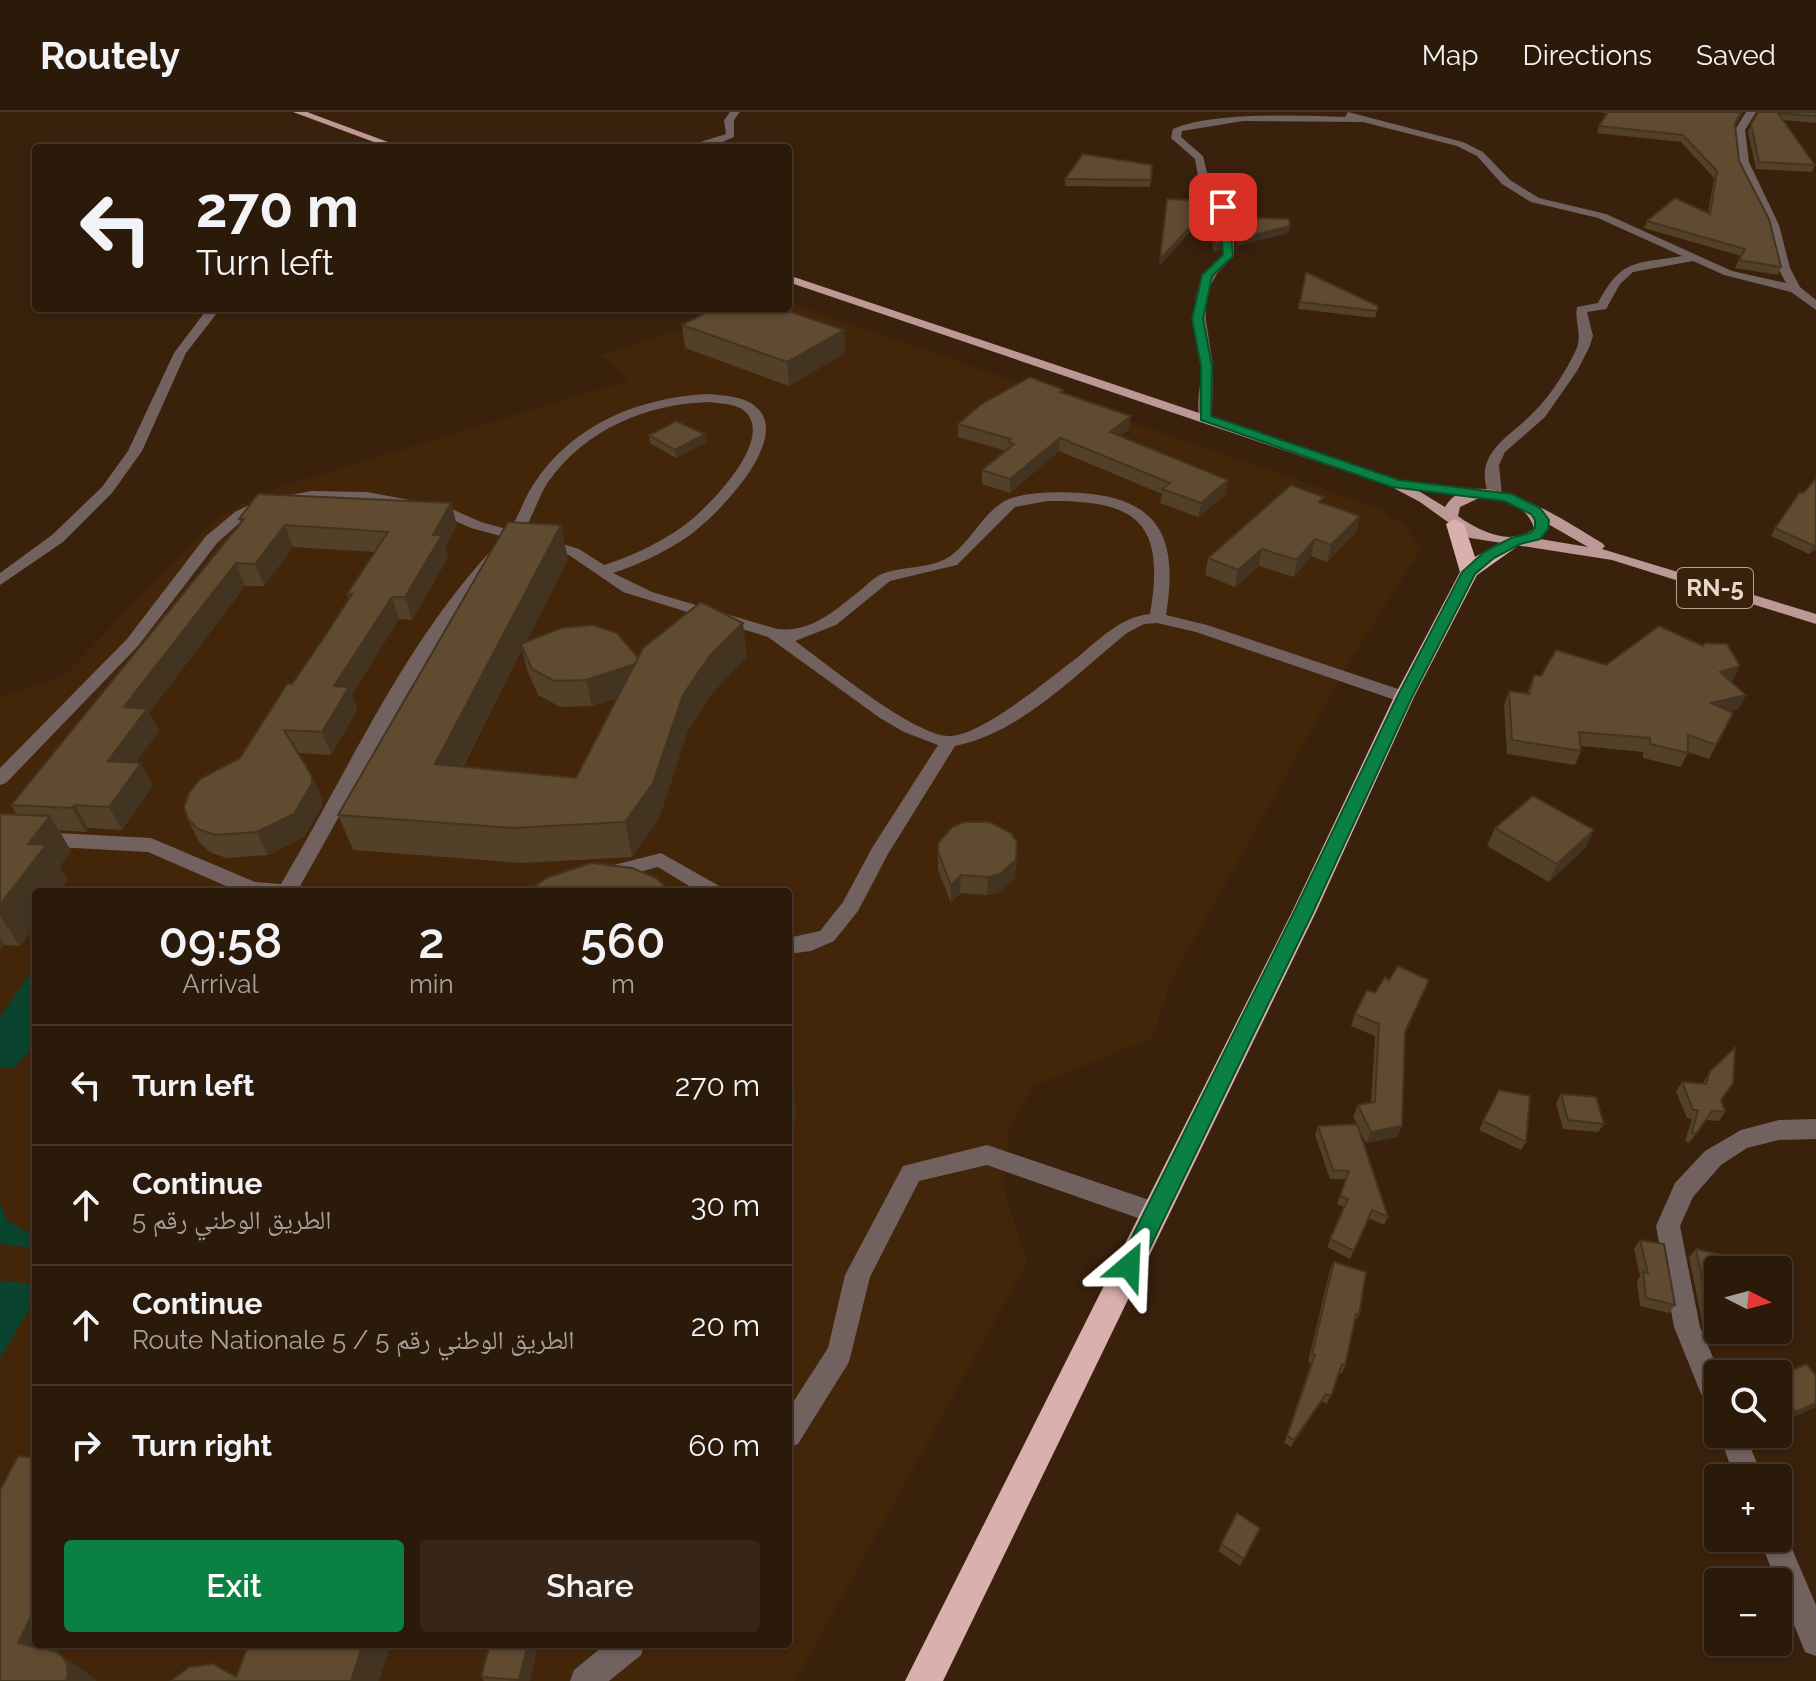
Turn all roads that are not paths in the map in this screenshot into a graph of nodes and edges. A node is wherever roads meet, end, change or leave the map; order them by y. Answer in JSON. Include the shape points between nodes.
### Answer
{"nodes":[{"id":1,"x":298,"y":112,"type":"edge"},
{"id":2,"x":735,"y":112,"type":"edge"},
{"id":3,"x":1345,"y":112,"type":"edge"},
{"id":4,"x":1751,"y":112,"type":"edge"},
{"id":5,"x":1360,"y":120,"type":"junction"},
{"id":6,"x":387,"y":144,"type":"edge"},
{"id":7,"x":710,"y":144,"type":"edge"},
{"id":8,"x":1692,"y":258,"type":"junction"},
{"id":9,"x":792,"y":279,"type":"edge"},
{"id":10,"x":1795,"y":289,"type":"junction"},
{"id":11,"x":1816,"y":306,"type":"edge"},
{"id":12,"x":211,"y":312,"type":"edge"},
{"id":13,"x":1205,"y":418,"type":"junction"},
{"id":14,"x":1397,"y":484,"type":"junction"},
{"id":15,"x":1476,"y":494,"type":"junction"},
{"id":16,"x":1495,"y":495,"type":"junction"},
{"id":17,"x":1535,"y":511,"type":"junction"},
{"id":18,"x":1453,"y":520,"type":"junction"},
{"id":19,"x":515,"y":533,"type":"junction"},
{"id":20,"x":1519,"y":541,"type":"junction"},
{"id":21,"x":1614,"y":556,"type":"junction"},
{"id":22,"x":602,"y":571,"type":"junction"},
{"id":23,"x":1469,"y":572,"type":"junction"},
{"id":24,"x":0,"y":580,"type":"edge"},
{"id":25,"x":1157,"y":618,"type":"junction"},
{"id":26,"x":1816,"y":619,"type":"edge"},
{"id":27,"x":774,"y":634,"type":"junction"},
{"id":28,"x":1404,"y":697,"type":"junction"},
{"id":29,"x":949,"y":742,"type":"junction"},
{"id":30,"x":0,"y":779,"type":"edge"},
{"id":31,"x":0,"y":837,"type":"edge"},
{"id":32,"x":586,"y":878,"type":"edge"},
{"id":33,"x":250,"y":888,"type":"edge"},
{"id":34,"x":289,"y":888,"type":"edge"},
{"id":35,"x":707,"y":888,"type":"edge"},
{"id":36,"x":792,"y":945,"type":"edge"},
{"id":37,"x":1816,"y":1129,"type":"edge"},
{"id":38,"x":1155,"y":1213,"type":"junction"},
{"id":39,"x":1704,"y":1368,"type":"edge"},
{"id":40,"x":792,"y":1428,"type":"edge"},
{"id":41,"x":1779,"y":1552,"type":"edge"},
{"id":42,"x":1816,"y":1641,"type":"edge"},
{"id":43,"x":625,"y":1648,"type":"edge"},
{"id":44,"x":585,"y":1681,"type":"edge"},
{"id":45,"x":924,"y":1681,"type":"edge"}],
"edges":[{"from":1,"to":6,"type":"main road"},
{"from":2,"to":7,"type":"street","via":[[729,120],[731,135]]},
{"from":3,"to":5,"type":"street"},
{"from":4,"to":10,"type":"street","via":[[1740,130],[1744,162],[1774,225]]},
{"from":5,"to":8,"type":"street","via":[[1460,144],[1535,200],[1624,224]]},
{"from":5,"to":13,"type":"street","via":[[1216,119],[1178,129],[1176,138],[1200,158],[1204,182],[1220,195],[1229,238],[1228,256],[1207,275],[1201,294]]},
{"from":8,"to":10,"type":"street","via":[[1757,282]]},
{"from":8,"to":16,"type":"street","via":[[1629,269],[1602,306],[1581,310],[1587,336],[1583,348],[1540,414],[1499,450],[1492,465]]},
{"from":9,"to":13,"type":"main road"},
{"from":10,"to":11,"type":"street"},
{"from":12,"to":24,"type":"street","via":[[165,381],[137,448],[108,490],[56,543]]},
{"from":13,"to":14,"type":"main road"},
{"from":14,"to":15,"type":"main road"},
{"from":14,"to":18,"type":"main road"},
{"from":15,"to":16,"type":"main road"},
{"from":15,"to":18,"type":"main road","via":[[1453,502]]},
{"from":16,"to":17,"type":"main road"},
{"from":17,"to":20,"type":"main road","via":[[1542,529]]},
{"from":17,"to":21,"type":"main road","number":"RN-5"},
{"from":18,"to":20,"type":"main road","via":[[1488,540]]},
{"from":18,"to":23,"type":"highway"},
{"from":19,"to":22,"type":"street","via":[[562,547]]},
{"from":19,"to":22,"type":"street","via":[[546,476],[576,445],[627,413],[684,398],[719,398],[752,408],[762,428],[759,436],[742,472],[704,516],[655,552]]},
{"from":19,"to":30,"type":"street","via":[[483,528],[429,507],[372,497],[295,498],[253,508],[213,539],[136,638]]},
{"from":19,"to":34,"type":"street","via":[[485,565],[416,665]]},
{"from":20,"to":21,"type":"main road","number":"RN-5"},
{"from":20,"to":23,"type":"highway"},
{"from":21,"to":26,"type":"main road","number":"RN-5"},
{"from":22,"to":27,"type":"street","via":[[627,588]]},
{"from":23,"to":28,"type":"highway"},
{"from":25,"to":27,"type":"street","via":[[1164,589],[1163,555],[1138,510],[1088,497],[1049,497],[1010,504],[952,562],[885,578],[830,622],[809,632]]},
{"from":25,"to":28,"type":"street"},
{"from":25,"to":29,"type":"street","via":[[1121,630],[1009,716]]},
{"from":27,"to":29,"type":"street","via":[[913,731]]},
{"from":28,"to":38,"type":"highway"},
{"from":29,"to":36,"type":"street","via":[[851,906],[827,936]]},
{"from":31,"to":33,"type":"street","via":[[151,845]]},
{"from":32,"to":35,"type":"street","via":[[661,860]]},
{"from":37,"to":39,"type":"street","via":[[1779,1130],[1741,1140],[1713,1158],[1684,1190],[1668,1226],[1687,1327]]},
{"from":38,"to":40,"type":"street","via":[[987,1155],[911,1173],[858,1275],[840,1353]]},
{"from":38,"to":45,"type":"highway"},
{"from":41,"to":42,"type":"street"},
{"from":43,"to":44,"type":"street"}]}
